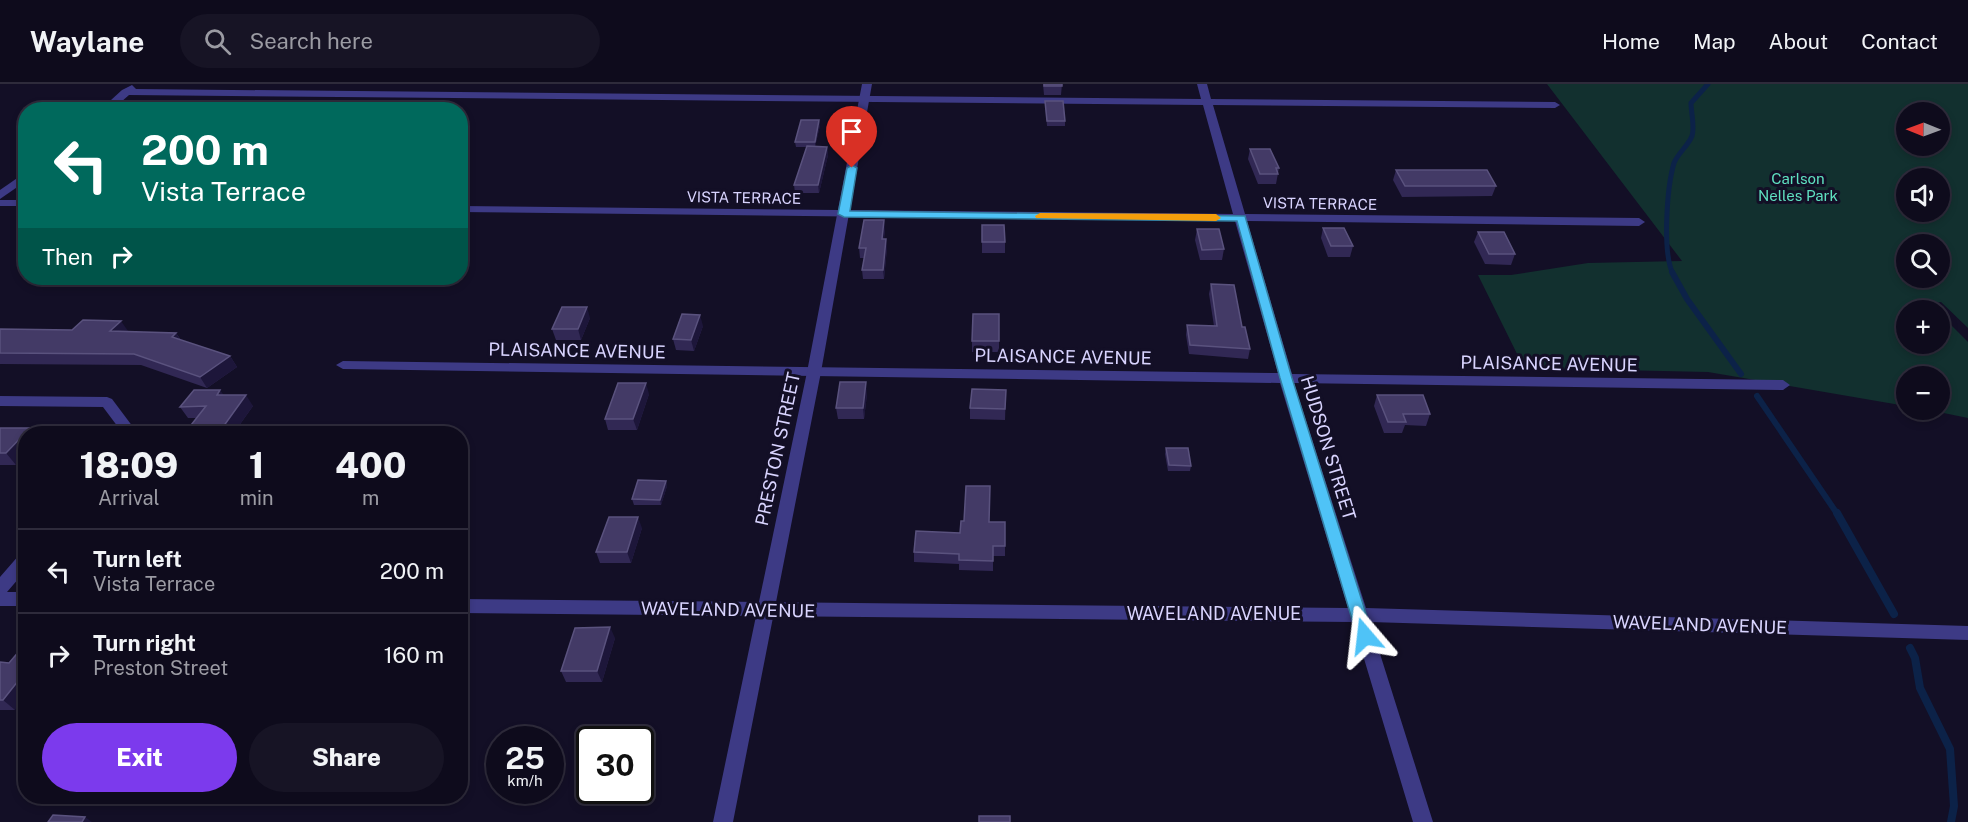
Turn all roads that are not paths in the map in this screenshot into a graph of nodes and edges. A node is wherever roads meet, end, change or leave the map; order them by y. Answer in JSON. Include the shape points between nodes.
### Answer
{"nodes":[{"id":1,"x":136,"y":84,"type":"edge"},
{"id":2,"x":867,"y":84,"type":"edge"},
{"id":3,"x":1202,"y":84,"type":"edge"},
{"id":4,"x":125,"y":92,"type":"junction"},
{"id":5,"x":864,"y":100,"type":"junction"},
{"id":6,"x":114,"y":102,"type":"edge"},
{"id":7,"x":1207,"y":102,"type":"junction"},
{"id":8,"x":1555,"y":105,"type":"dead end"},
{"id":9,"x":18,"y":181,"type":"edge"},
{"id":10,"x":0,"y":196,"type":"edge"},
{"id":11,"x":0,"y":203,"type":"edge"},
{"id":12,"x":18,"y":204,"type":"edge"},
{"id":13,"x":468,"y":209,"type":"edge"},
{"id":14,"x":844,"y":214,"type":"junction"},
{"id":15,"x":1241,"y":218,"type":"junction"},
{"id":16,"x":1639,"y":222,"type":"dead end"},
{"id":17,"x":343,"y":365,"type":"dead end"},
{"id":18,"x":814,"y":372,"type":"junction"},
{"id":19,"x":1286,"y":378,"type":"junction"},
{"id":20,"x":1783,"y":385,"type":"dead end"},
{"id":21,"x":0,"y":401,"type":"edge"},
{"id":22,"x":125,"y":426,"type":"edge"},
{"id":23,"x":18,"y":568,"type":"edge"},
{"id":24,"x":0,"y":589,"type":"edge"},
{"id":25,"x":0,"y":599,"type":"edge"},
{"id":26,"x":18,"y":599,"type":"edge"},
{"id":27,"x":468,"y":606,"type":"edge"},
{"id":28,"x":765,"y":610,"type":"junction"},
{"id":29,"x":1359,"y":615,"type":"junction"},
{"id":30,"x":1968,"y":633,"type":"edge"},
{"id":31,"x":723,"y":822,"type":"edge"},
{"id":32,"x":1423,"y":822,"type":"edge"}],
"edges":[{"from":1,"to":4,"type":"street"},
{"from":2,"to":5,"type":"street","name":"PRESTON STREET"},
{"from":3,"to":7,"type":"street","name":"HUDSON STREET"},
{"from":4,"to":5,"type":"street"},
{"from":4,"to":6,"type":"street"},
{"from":5,"to":7,"type":"street"},
{"from":5,"to":14,"type":"street","name":"PRESTON STREET"},
{"from":7,"to":8,"type":"street"},
{"from":7,"to":15,"type":"street","name":"HUDSON STREET"},
{"from":9,"to":10,"type":"street"},
{"from":11,"to":12,"type":"street"},
{"from":13,"to":14,"type":"street","name":"VISTA TERRACE"},
{"from":14,"to":15,"type":"street","name":"VISTA TERRACE"},
{"from":14,"to":18,"type":"street","name":"PRESTON STREET"},
{"from":15,"to":16,"type":"street","name":"VISTA TERRACE"},
{"from":15,"to":19,"type":"street","name":"HUDSON STREET"},
{"from":17,"to":18,"type":"street","name":"PLAISANCE AVENUE"},
{"from":18,"to":19,"type":"street","name":"PLAISANCE AVENUE"},
{"from":18,"to":28,"type":"street","name":"PRESTON STREET"},
{"from":19,"to":20,"type":"street","name":"PLAISANCE AVENUE"},
{"from":19,"to":29,"type":"street","name":"HUDSON STREET"},
{"from":21,"to":22,"type":"street","via":[[107,402]]},
{"from":23,"to":24,"type":"street"},
{"from":25,"to":26,"type":"street"},
{"from":27,"to":28,"type":"street","name":"WAVELAND AVENUE"},
{"from":28,"to":29,"type":"street","name":"WAVELAND AVENUE"},
{"from":28,"to":31,"type":"street","name":"PRESTON STREET"},
{"from":29,"to":30,"type":"street","name":"WAVELAND AVENUE"},
{"from":29,"to":32,"type":"street","name":"HUDSON STREET"}]}
